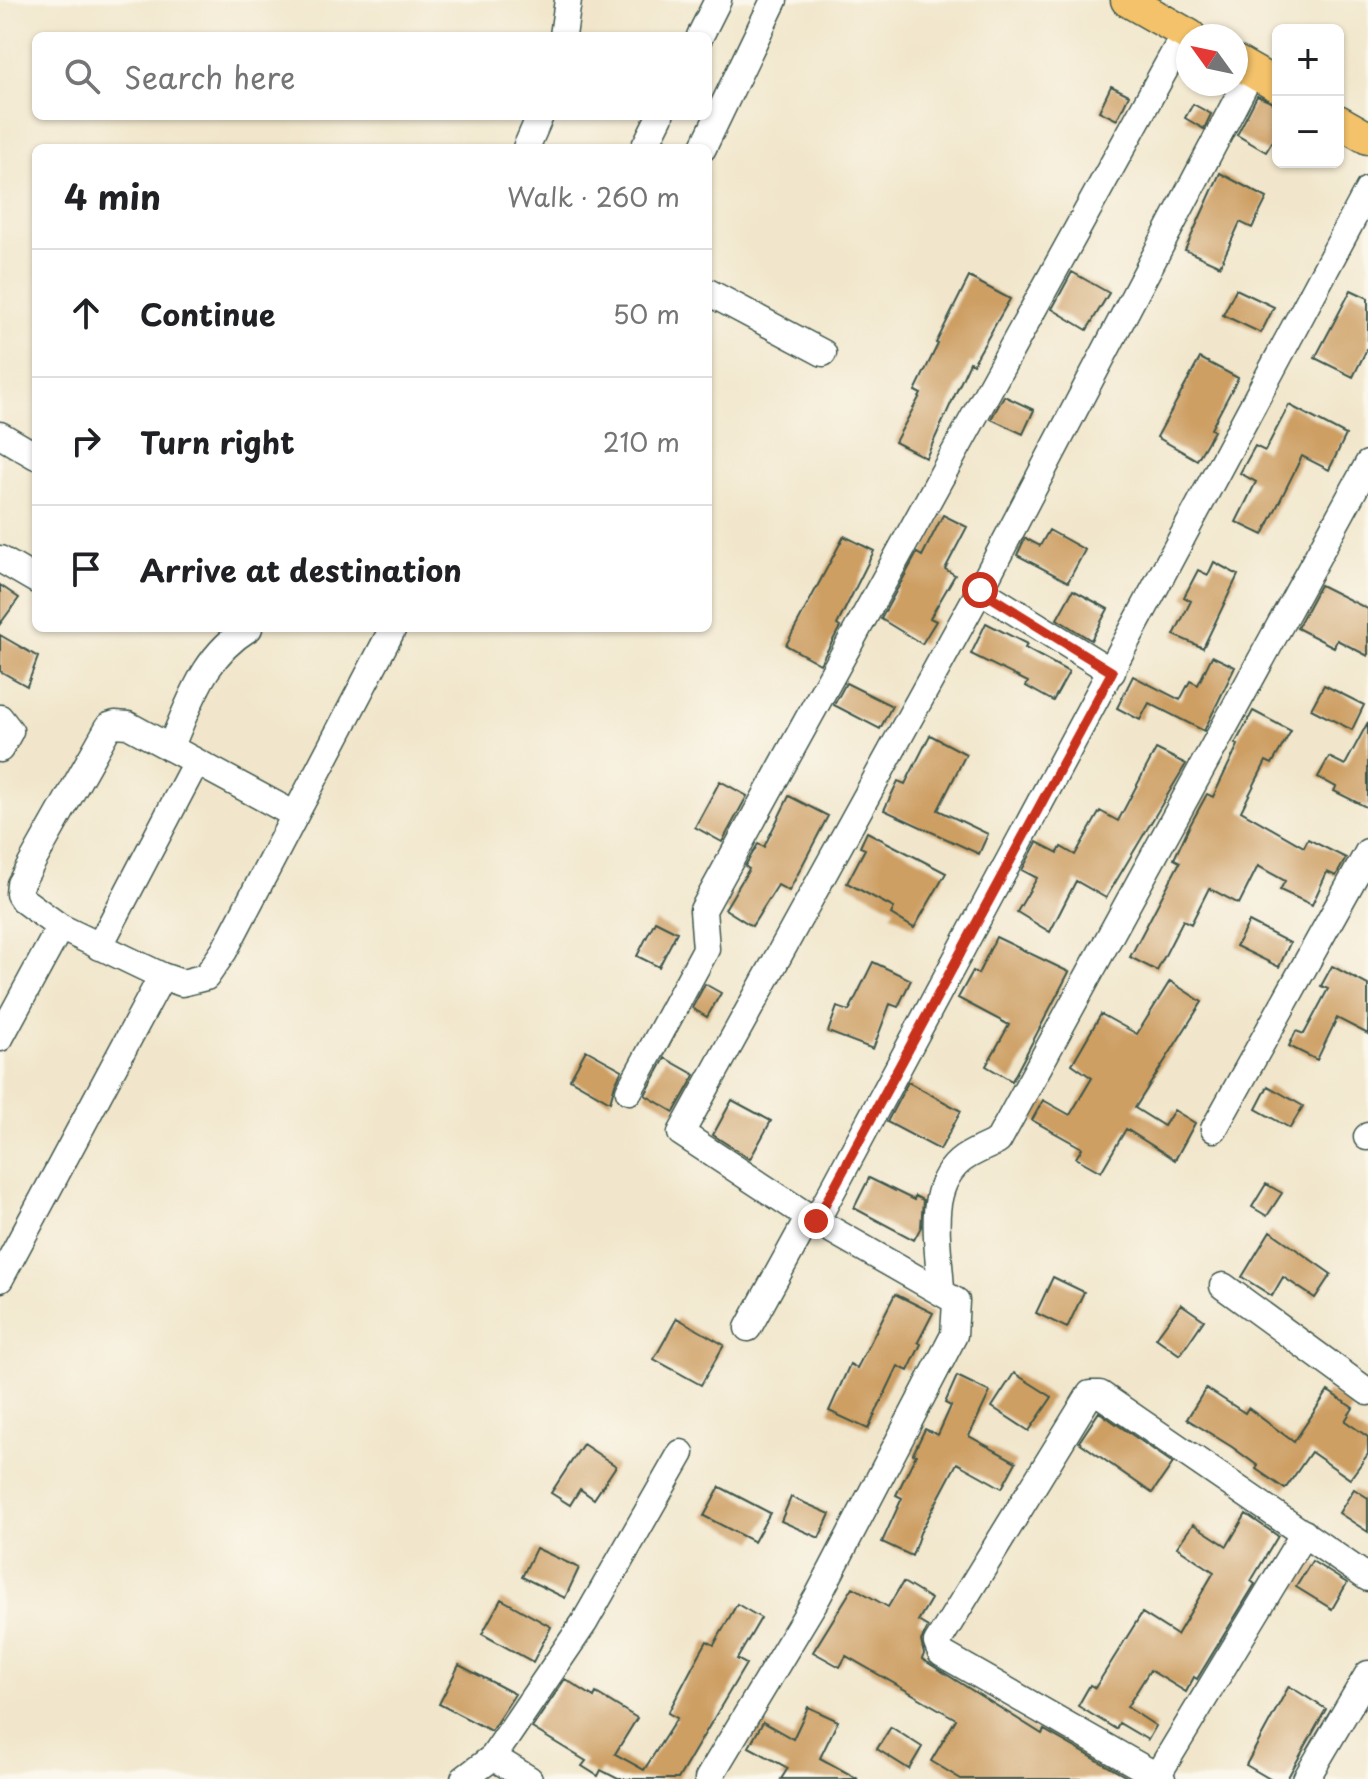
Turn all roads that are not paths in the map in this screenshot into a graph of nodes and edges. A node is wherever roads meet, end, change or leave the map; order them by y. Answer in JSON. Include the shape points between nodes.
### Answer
{"nodes":[{"id":1,"x":568,"y":0,"type":"edge"},
{"id":2,"x":718,"y":0,"type":"edge"},
{"id":3,"x":774,"y":0,"type":"edge"},
{"id":4,"x":1127,"y":0,"type":"edge"},
{"id":5,"x":1176,"y":28,"type":"edge"},
{"id":6,"x":564,"y":32,"type":"edge"},
{"id":7,"x":702,"y":32,"type":"edge"},
{"id":8,"x":1176,"y":54,"type":"edge"},
{"id":9,"x":1255,"y":73,"type":"edge"},
{"id":10,"x":538,"y":120,"type":"edge"},
{"id":11,"x":658,"y":120,"type":"edge"},
{"id":12,"x":1344,"y":124,"type":"edge"},
{"id":13,"x":1368,"y":138,"type":"edge"},
{"id":14,"x":528,"y":144,"type":"edge"},
{"id":15,"x":646,"y":144,"type":"edge"},
{"id":16,"x":705,"y":144,"type":"edge"},
{"id":17,"x":1368,"y":190,"type":"edge"},
{"id":18,"x":712,"y":294,"type":"edge"},
{"id":19,"x":823,"y":353,"type":"dead end"},
{"id":20,"x":0,"y":435,"type":"edge"},
{"id":21,"x":32,"y":454,"type":"edge"},
{"id":22,"x":1368,"y":464,"type":"edge"},
{"id":23,"x":0,"y":559,"type":"edge"},
{"id":24,"x":32,"y":578,"type":"edge"},
{"id":25,"x":980,"y":590,"type":"junction"},
{"id":26,"x":242,"y":632,"type":"edge"},
{"id":27,"x":391,"y":632,"type":"edge"},
{"id":28,"x":1112,"y":672,"type":"junction"},
{"id":29,"x":0,"y":718,"type":"edge"},
{"id":30,"x":170,"y":748,"type":"junction"},
{"id":31,"x":0,"y":749,"type":"edge"},
{"id":32,"x":196,"y":762,"type":"junction"},
{"id":33,"x":295,"y":815,"type":"junction"},
{"id":34,"x":1368,"y":852,"type":"edge"},
{"id":35,"x":60,"y":927,"type":"junction"},
{"id":36,"x":99,"y":947,"type":"junction"},
{"id":37,"x":162,"y":976,"type":"junction"},
{"id":38,"x":0,"y":1038,"type":"edge"},
{"id":39,"x":629,"y":1091,"type":"dead end"},
{"id":40,"x":1214,"y":1129,"type":"dead end"},
{"id":41,"x":813,"y":1219,"type":"junction"},
{"id":42,"x":0,"y":1279,"type":"edge"},
{"id":43,"x":1223,"y":1286,"type":"dead end"},
{"id":44,"x":941,"y":1292,"type":"junction"},
{"id":45,"x":748,"y":1328,"type":"dead end"},
{"id":46,"x":1368,"y":1392,"type":"edge"},
{"id":47,"x":681,"y":1453,"type":"dead end"},
{"id":48,"x":1304,"y":1533,"type":"junction"},
{"id":49,"x":1368,"y":1578,"type":"edge"},
{"id":50,"x":1368,"y":1674,"type":"edge"},
{"id":51,"x":493,"y":1757,"type":"junction"},
{"id":52,"x":1159,"y":1777,"type":"edge"},
{"id":53,"x":464,"y":1779,"type":"edge"},
{"id":54,"x":529,"y":1779,"type":"edge"},
{"id":55,"x":708,"y":1779,"type":"edge"},
{"id":56,"x":1306,"y":1779,"type":"edge"}],
"edges":[{"from":1,"to":6,"type":"street"},
{"from":2,"to":7,"type":"street"},
{"from":3,"to":16,"type":"street"},
{"from":4,"to":5,"type":"main road"},
{"from":8,"to":39,"type":"street","via":[[703,910],[706,949]]},
{"from":9,"to":25,"type":"street"},
{"from":10,"to":14,"type":"street"},
{"from":11,"to":15,"type":"street"},
{"from":12,"to":13,"type":"main road"},
{"from":17,"to":28,"type":"street"},
{"from":18,"to":19,"type":"street"},
{"from":20,"to":21,"type":"street"},
{"from":22,"to":44,"type":"street","via":[[998,1141],[960,1161],[942,1183],[936,1223]]},
{"from":23,"to":24,"type":"street"},
{"from":25,"to":28,"type":"street"},
{"from":25,"to":41,"type":"street","via":[[681,1133]]},
{"from":26,"to":30,"type":"street","via":[[210,662]]},
{"from":27,"to":33,"type":"street"},
{"from":28,"to":41,"type":"street"},
{"from":29,"to":31,"type":"street","via":[[10,731]]},
{"from":30,"to":32,"type":"street"},
{"from":30,"to":35,"type":"street","via":[[128,725],[115,724],[104,731],[20,884],[23,900]]},
{"from":32,"to":33,"type":"street"},
{"from":32,"to":36,"type":"street"},
{"from":33,"to":37,"type":"street","via":[[206,977],[182,983]]},
{"from":34,"to":40,"type":"street"},
{"from":35,"to":36,"type":"street"},
{"from":35,"to":38,"type":"street"},
{"from":36,"to":37,"type":"street"},
{"from":37,"to":42,"type":"street"},
{"from":41,"to":44,"type":"street"},
{"from":41,"to":45,"type":"street"},
{"from":43,"to":46,"type":"street"},
{"from":44,"to":55,"type":"street","via":[[956,1301],[954,1335],[818,1596]]},
{"from":47,"to":51,"type":"street","via":[[584,1623]]},
{"from":48,"to":49,"type":"street"},
{"from":48,"to":52,"type":"street"},
{"from":48,"to":52,"type":"street","via":[[1100,1394],[1090,1394],[937,1643],[941,1653]]},
{"from":50,"to":56,"type":"street"},
{"from":51,"to":53,"type":"street"},
{"from":51,"to":54,"type":"street"}]}
